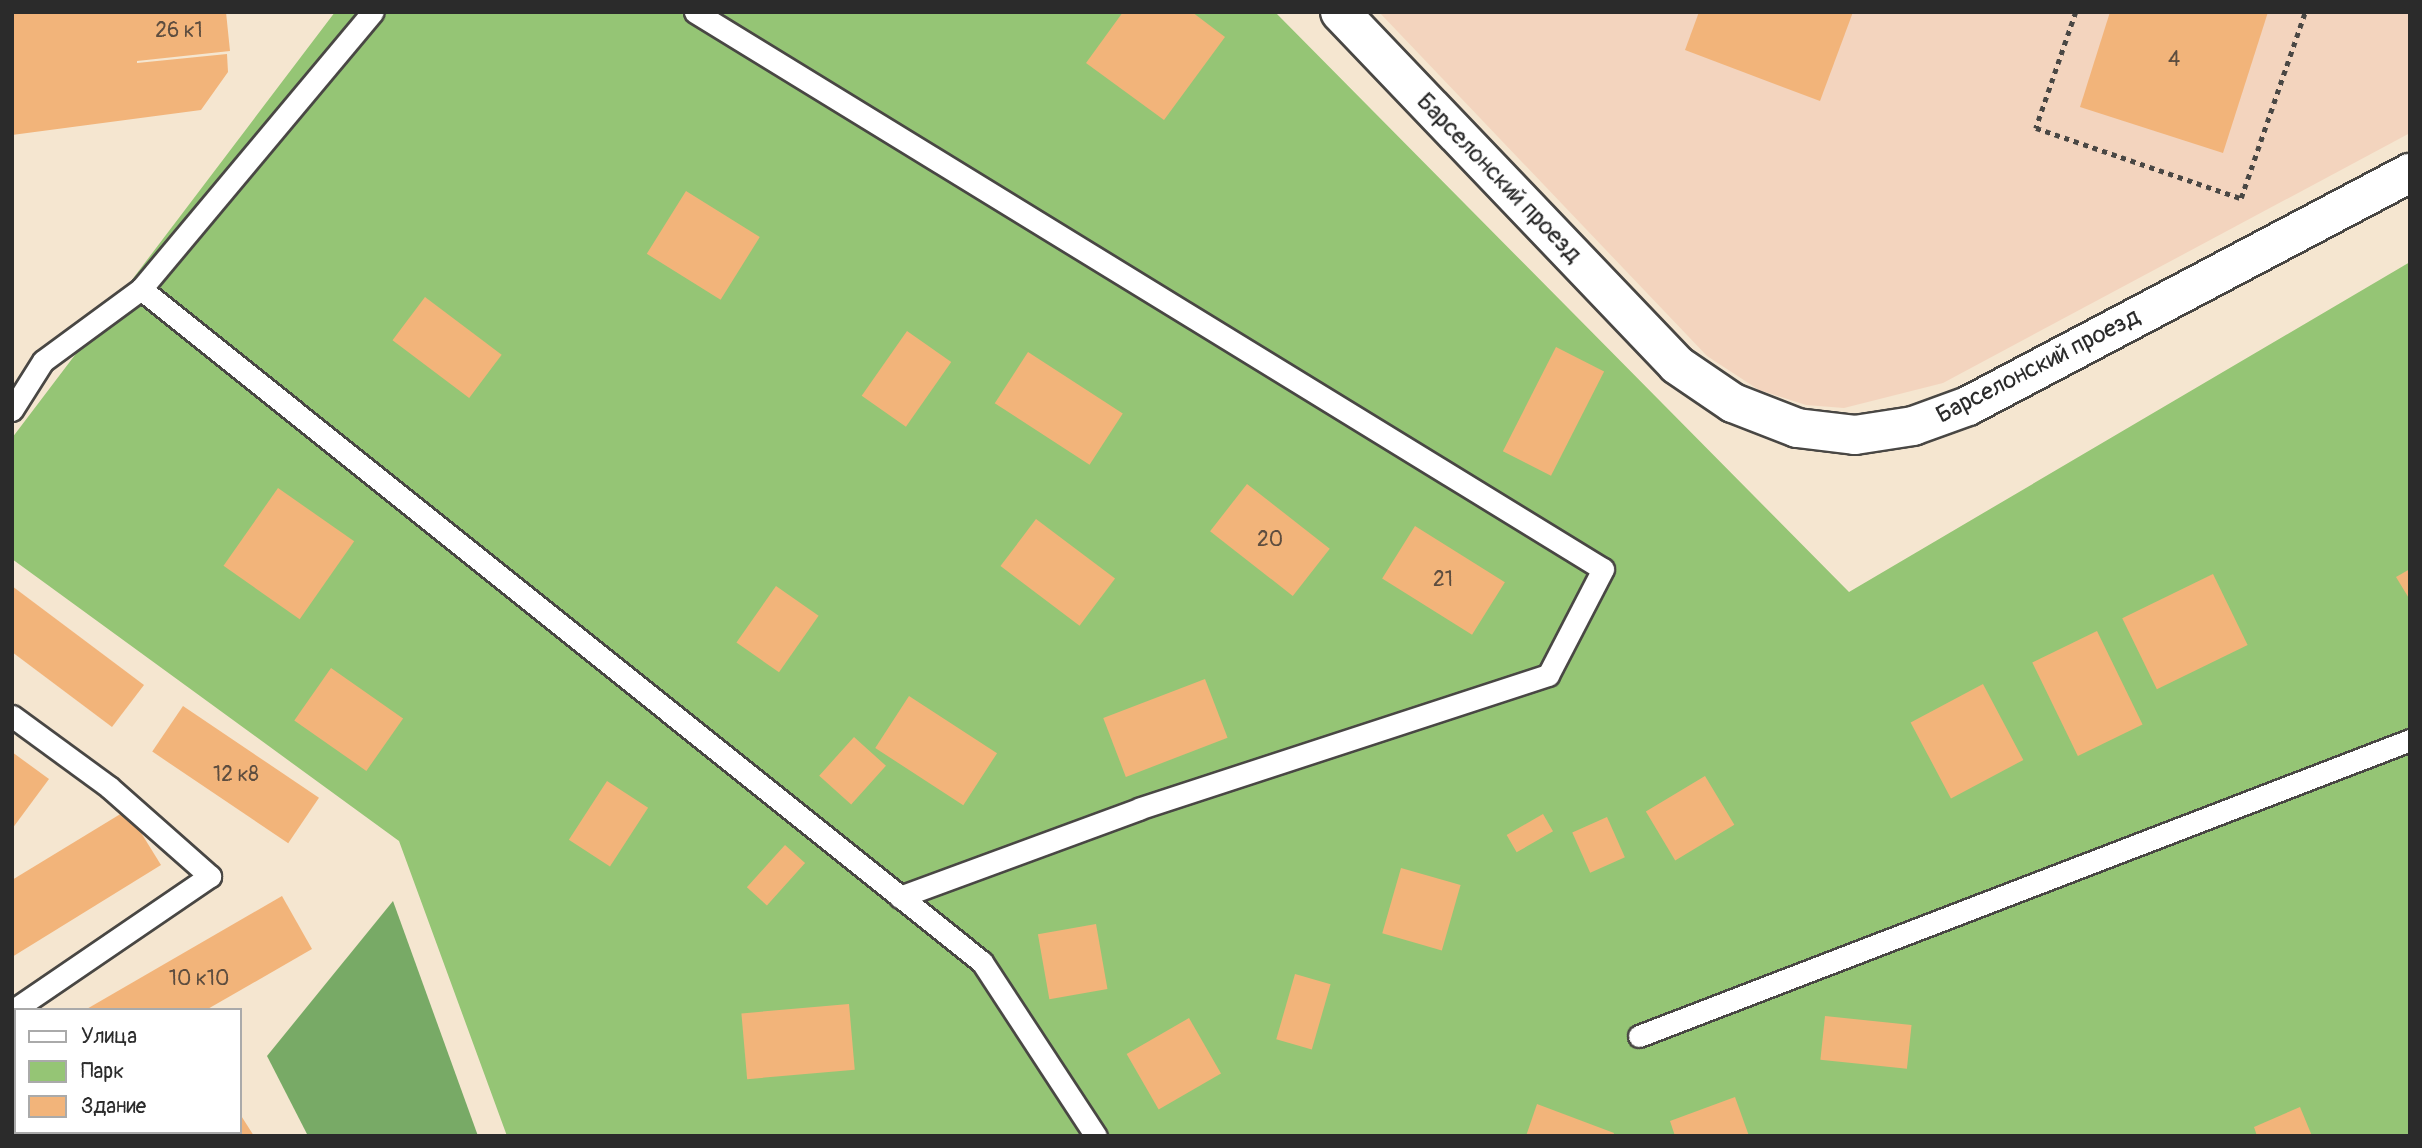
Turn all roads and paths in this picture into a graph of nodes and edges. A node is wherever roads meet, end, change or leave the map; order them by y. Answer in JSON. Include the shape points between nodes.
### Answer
{"nodes":[{"id":1,"x":373,"y":12,"type":"edge"},
{"id":2,"x":695,"y":12,"type":"edge"},
{"id":3,"x":1340,"y":12,"type":"edge"},
{"id":4,"x":2076,"y":12,"type":"edge"},
{"id":5,"x":2305,"y":12,"type":"edge"},
{"id":6,"x":2410,"y":173,"type":"edge"},
{"id":7,"x":141,"y":289,"type":"junction"},
{"id":8,"x":12,"y":410,"type":"edge"},
{"id":9,"x":12,"y":716,"type":"edge"},
{"id":10,"x":2410,"y":740,"type":"edge"},
{"id":11,"x":901,"y":897,"type":"junction"},
{"id":12,"x":18,"y":1008,"type":"edge"},
{"id":13,"x":1639,"y":1036,"type":"dead end"},
{"id":14,"x":1096,"y":1136,"type":"edge"}],
"edges":[{"from":1,"to":7,"type":"lane"},
{"from":2,"to":11,"type":"lane","via":[[1603,569],[1548,675],[1139,809]]},
{"from":3,"to":6,"type":"street","name":"Барселонский проезд","via":[[1677,365],[1732,403],[1797,428],[1856,435],[1913,426],[1968,406]]},
{"from":4,"to":5,"type":"path","via":[[2036,128],[2241,198]]},
{"from":7,"to":8,"type":"lane","via":[[43,361]]},
{"from":7,"to":11,"type":"lane"},
{"from":9,"to":12,"type":"lane","via":[[109,787],[210,876]]},
{"from":10,"to":13,"type":"lane"},
{"from":11,"to":14,"type":"lane","via":[[982,962]]}]}
